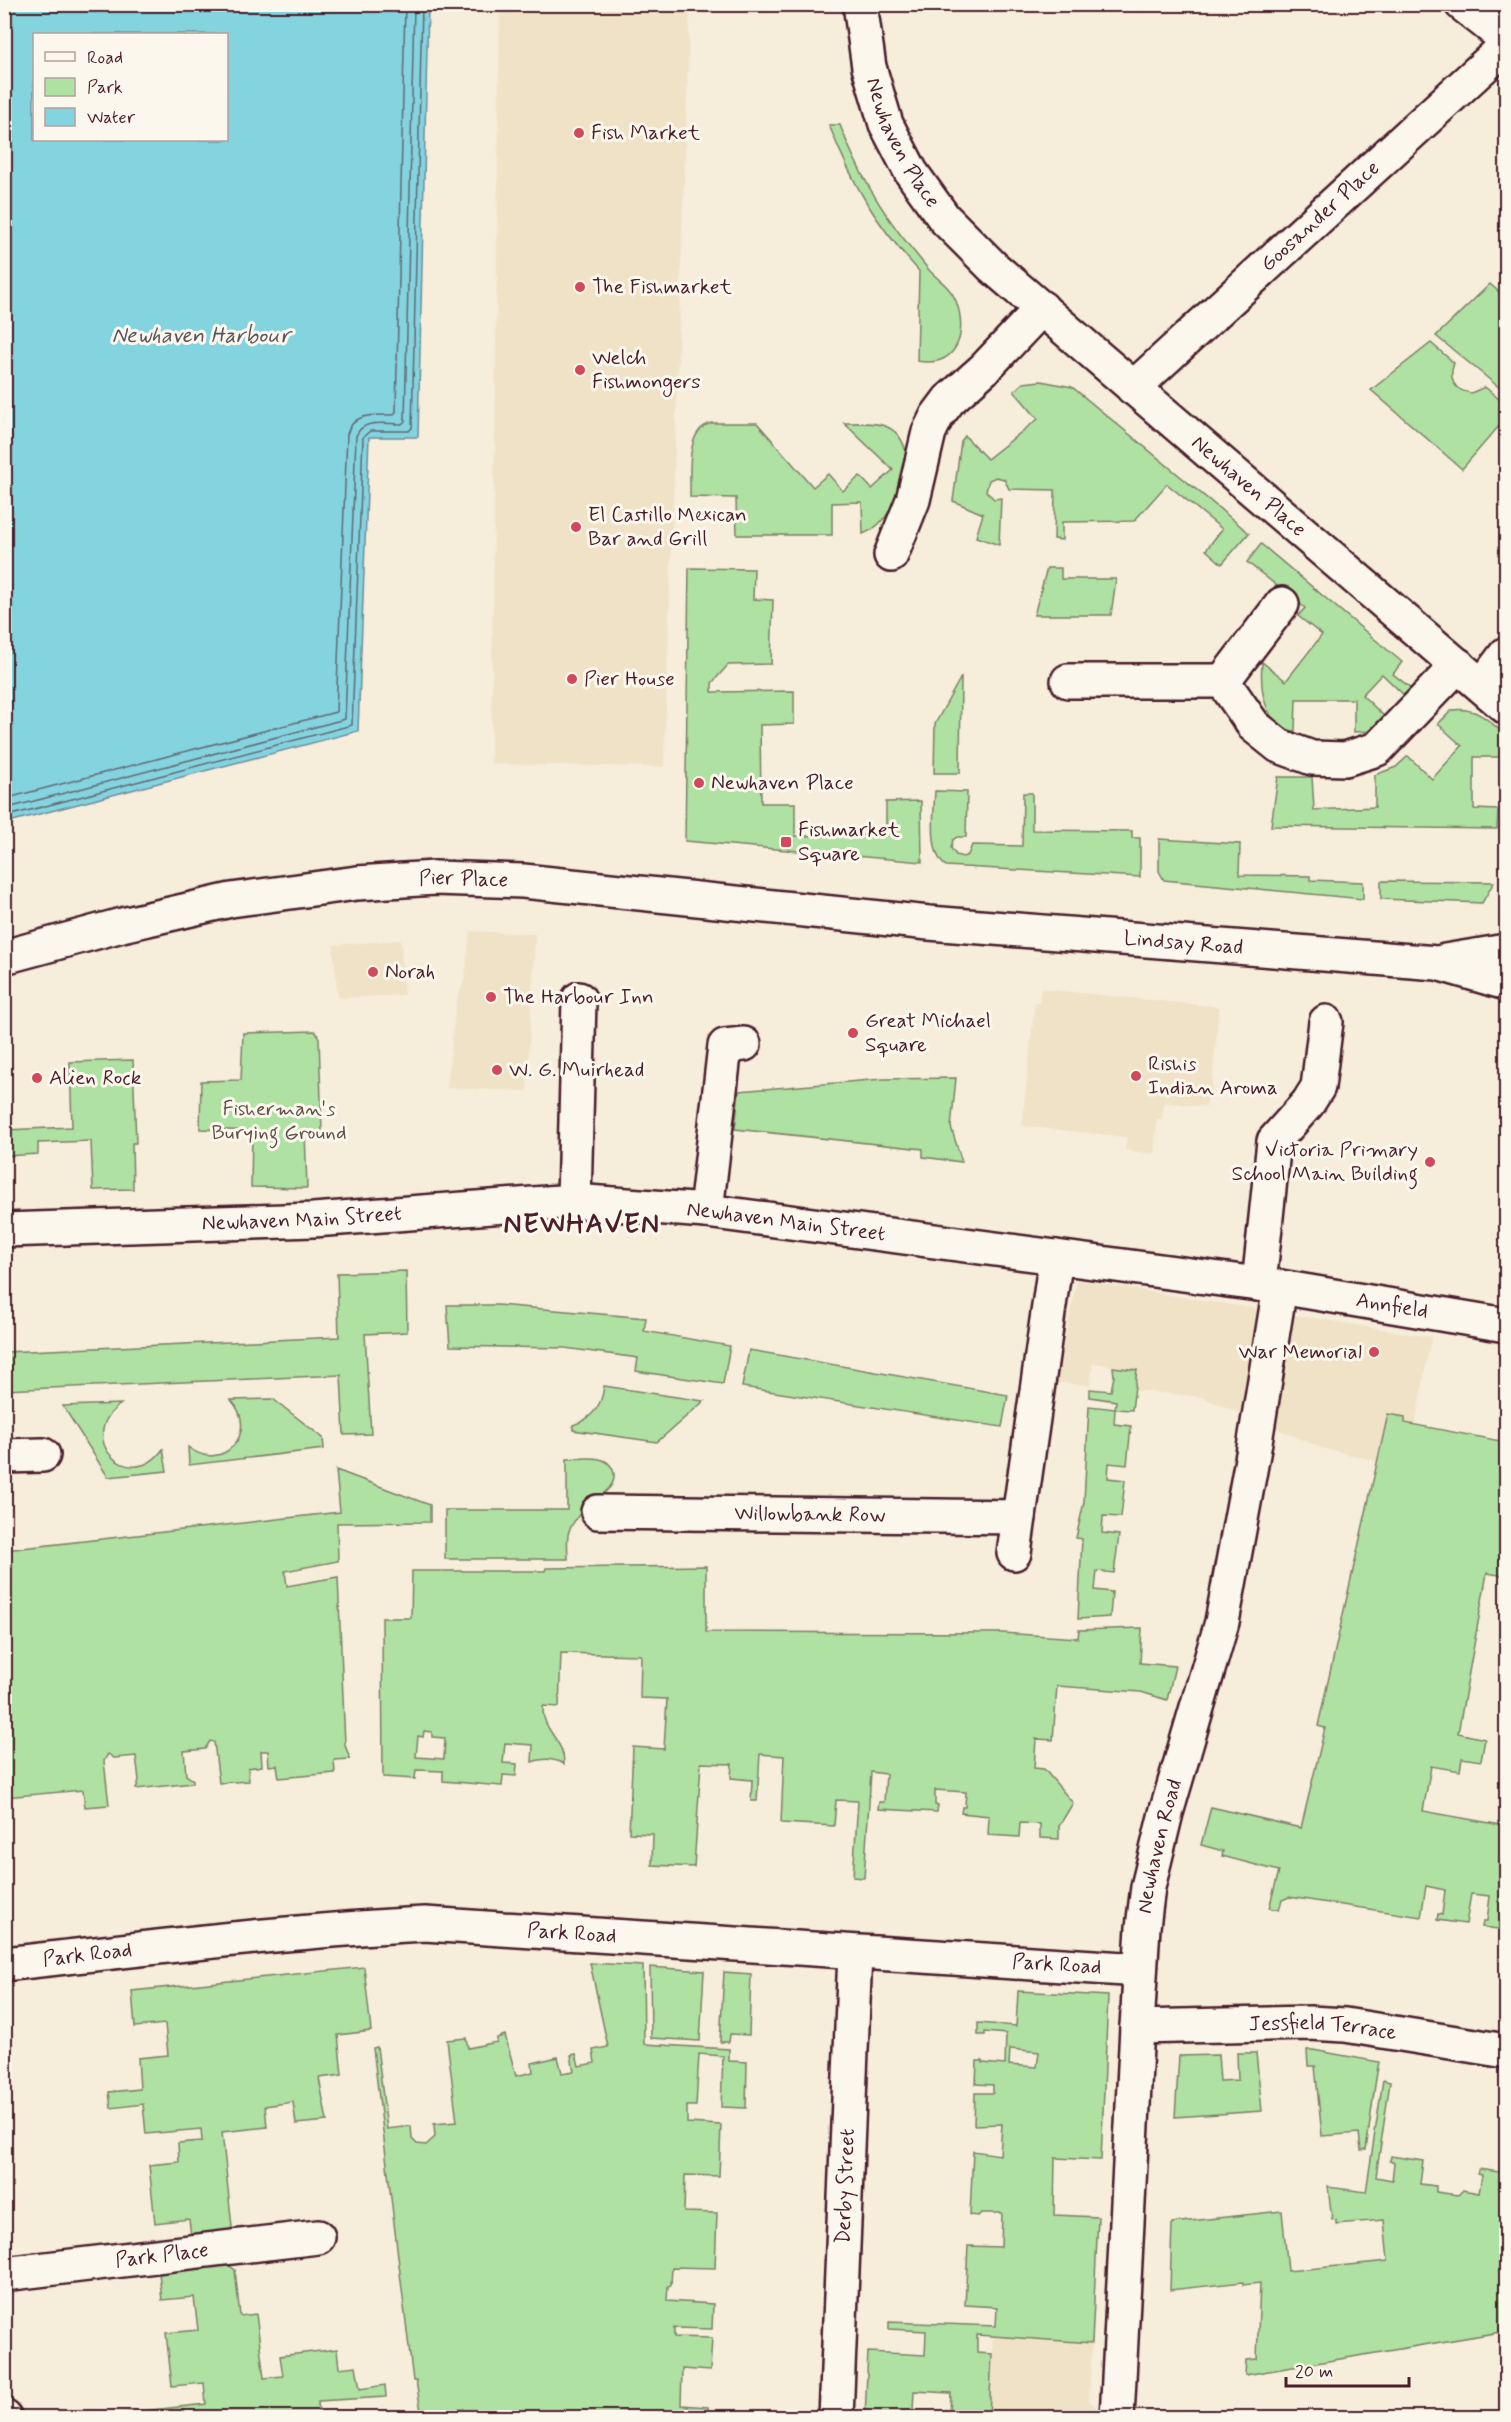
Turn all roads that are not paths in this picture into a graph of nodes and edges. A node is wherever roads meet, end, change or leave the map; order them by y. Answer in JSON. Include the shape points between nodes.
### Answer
{"nodes":[{"id":1,"x":860,"y":4,"type":"edge"},
{"id":2,"x":1462,"y":4,"type":"edge"},
{"id":3,"x":1506,"y":39,"type":"edge"},
{"id":4,"x":1506,"y":46,"type":"edge"},
{"id":5,"x":1042,"y":308,"type":"junction"},
{"id":6,"x":1133,"y":388,"type":"junction"},
{"id":7,"x":891,"y":555,"type":"dead end"},
{"id":8,"x":1282,"y":604,"type":"dead end"},
{"id":9,"x":1506,"y":654,"type":"edge"},
{"id":10,"x":1458,"y":664,"type":"junction"},
{"id":11,"x":1068,"y":681,"type":"dead end"},
{"id":12,"x":1223,"y":681,"type":"junction"},
{"id":13,"x":1494,"y":696,"type":"edge"},
{"id":14,"x":929,"y":923,"type":"joint"},
{"id":15,"x":1506,"y":951,"type":"edge"},
{"id":16,"x":4,"y":957,"type":"edge"},
{"id":17,"x":1437,"y":963,"type":"junction"},
{"id":18,"x":1506,"y":983,"type":"edge"},
{"id":19,"x":579,"y":999,"type":"dead end"},
{"id":20,"x":1326,"y":1022,"type":"dead end"},
{"id":21,"x":744,"y":1044,"type":"dead end"},
{"id":22,"x":574,"y":1201,"type":"junction"},
{"id":23,"x":706,"y":1211,"type":"junction"},
{"id":24,"x":4,"y":1230,"type":"edge"},
{"id":25,"x":1056,"y":1257,"type":"junction"},
{"id":26,"x":1269,"y":1286,"type":"junction"},
{"id":27,"x":1506,"y":1325,"type":"edge"},
{"id":28,"x":43,"y":1455,"type":"dead end"},
{"id":29,"x":4,"y":1456,"type":"edge"},
{"id":30,"x":598,"y":1512,"type":"dead end"},
{"id":31,"x":1019,"y":1517,"type":"junction"},
{"id":32,"x":1014,"y":1553,"type":"dead end"},
{"id":33,"x":855,"y":1953,"type":"junction"},
{"id":34,"x":4,"y":1964,"type":"edge"},
{"id":35,"x":1140,"y":1970,"type":"junction"},
{"id":36,"x":1137,"y":2027,"type":"junction"},
{"id":37,"x":1506,"y":2050,"type":"edge"},
{"id":38,"x":318,"y":2237,"type":"dead end"},
{"id":39,"x":4,"y":2274,"type":"edge"},
{"id":40,"x":836,"y":2418,"type":"edge"},
{"id":41,"x":1117,"y":2418,"type":"edge"}],
"edges":[{"from":1,"to":5,"type":"street","name":"Newhaven Place","via":[[869,67],[886,124],[911,172],[944,218]]},
{"from":2,"to":3,"type":"street"},
{"from":4,"to":6,"type":"street","name":"Goosander Place"},
{"from":5,"to":6,"type":"street","name":"Newhaven Place"},
{"from":5,"to":7,"type":"street","via":[[937,416],[929,432],[913,500]]},
{"from":6,"to":10,"type":"street","name":"Newhaven Place"},
{"from":8,"to":12,"type":"street"},
{"from":9,"to":13,"type":"street"},
{"from":10,"to":12,"type":"street","via":[[1377,749],[1345,759],[1312,758],[1279,746],[1254,726]]},
{"from":10,"to":13,"type":"street","name":"Newhaven Place"},
{"from":11,"to":12,"type":"street"},
{"from":14,"to":16,"type":"street","name":"Pier Place","via":[[587,886],[435,878],[357,883],[231,900]]},
{"from":14,"to":17,"type":"street","name":"Lindsay Road"},
{"from":15,"to":17,"type":"street","name":"Lindsay Road"},
{"from":17,"to":18,"type":"street","name":"Lindsay Road"},
{"from":19,"to":22,"type":"street"},
{"from":20,"to":26,"type":"street","name":"Newhaven Road","via":[[1318,1087],[1274,1141]]},
{"from":21,"to":23,"type":"street","via":[[725,1046]]},
{"from":22,"to":23,"type":"street","name":"Newhaven Main Street"},
{"from":22,"to":24,"type":"street","name":"Newhaven Main Street","via":[[313,1220]]},
{"from":23,"to":25,"type":"street","name":"Newhaven Main Street"},
{"from":25,"to":26,"type":"street","name":"Newhaven Main Street"},
{"from":25,"to":31,"type":"street"},
{"from":26,"to":27,"type":"street","name":"Annfield"},
{"from":26,"to":35,"type":"street","name":"Newhaven Road","via":[[1235,1561],[1222,1622],[1153,1866]]},
{"from":28,"to":29,"type":"street"},
{"from":30,"to":31,"type":"street","name":"Willowbank Row"},
{"from":31,"to":32,"type":"street"},
{"from":33,"to":34,"type":"street","name":"Park Road","via":[[425,1924]]},
{"from":33,"to":35,"type":"street","name":"Park Road"},
{"from":33,"to":40,"type":"street","name":"Derby Street"},
{"from":35,"to":36,"type":"street","name":"Newhaven Road"},
{"from":36,"to":37,"type":"street","name":"Jessfield Terrace","via":[[1345,2025]]},
{"from":36,"to":41,"type":"street","name":"Newhaven Road"},
{"from":38,"to":39,"type":"street","name":"Park Place"}]}
